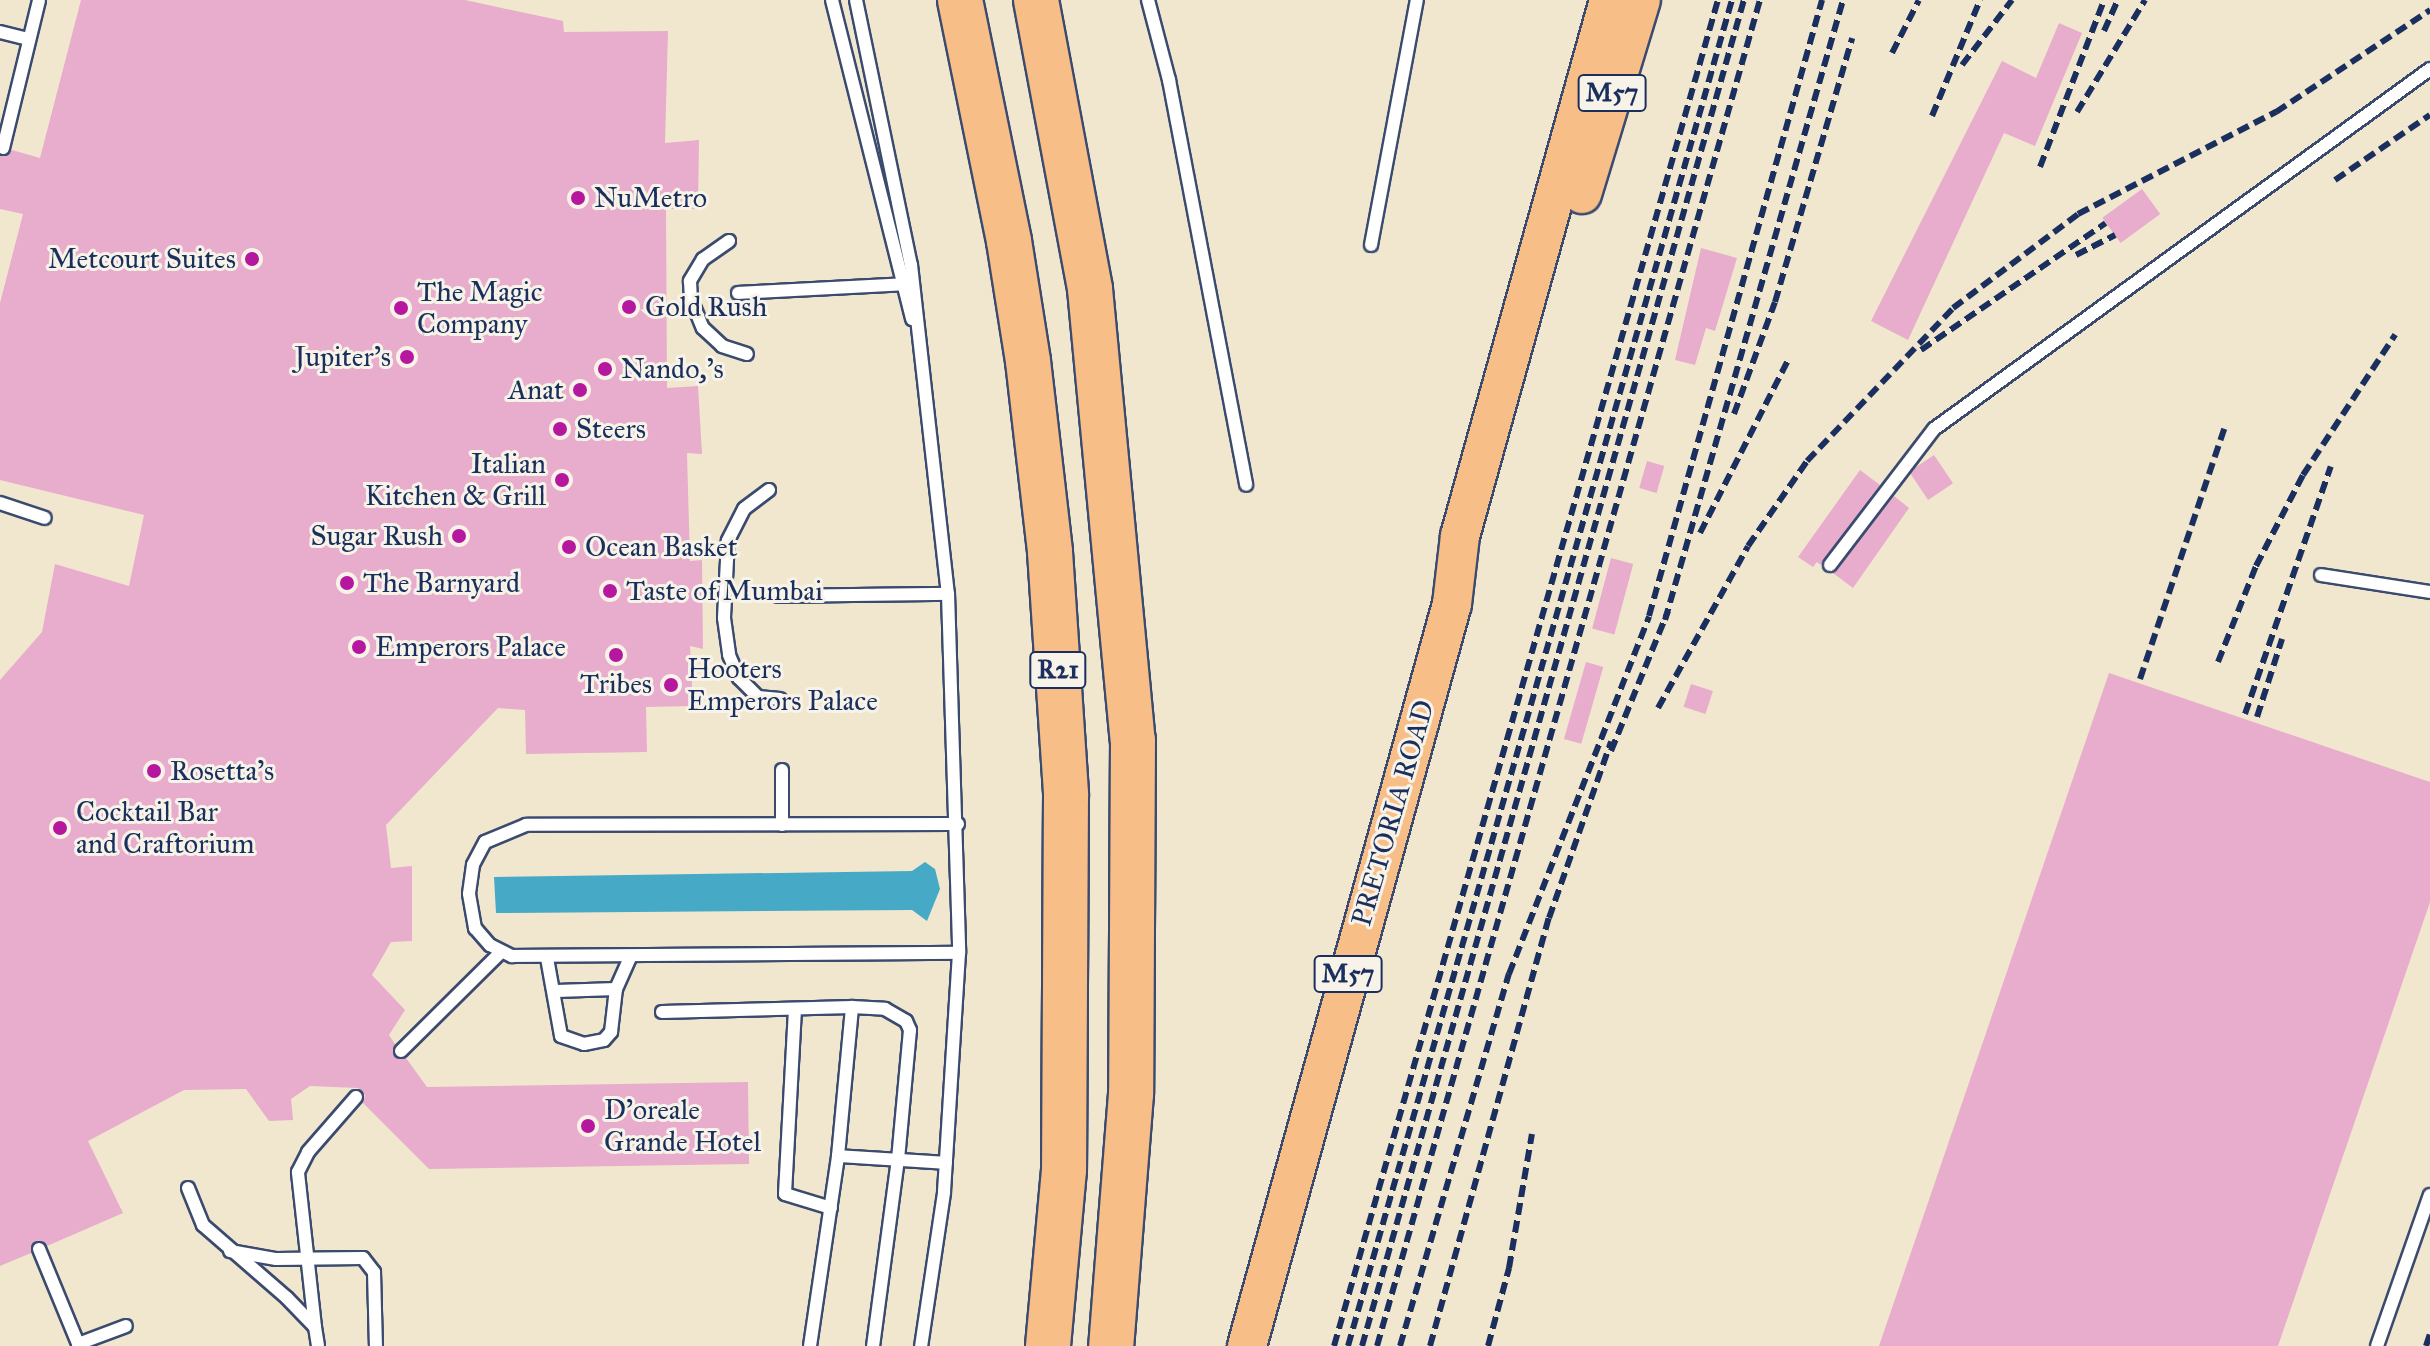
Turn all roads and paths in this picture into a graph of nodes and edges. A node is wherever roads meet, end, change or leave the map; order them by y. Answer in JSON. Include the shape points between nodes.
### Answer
{"nodes":[{"id":1,"x":39,"y":0,"type":"edge"},
{"id":2,"x":832,"y":0,"type":"edge"},
{"id":3,"x":856,"y":0,"type":"edge"},
{"id":4,"x":960,"y":0,"type":"edge"},
{"id":5,"x":1036,"y":0,"type":"edge"},
{"id":6,"x":1148,"y":0,"type":"edge"},
{"id":7,"x":1417,"y":0,"type":"edge"},
{"id":8,"x":1609,"y":0,"type":"edge"},
{"id":9,"x":1641,"y":0,"type":"edge"},
{"id":10,"x":0,"y":32,"type":"edge"},
{"id":11,"x":29,"y":39,"type":"junction"},
{"id":12,"x":2430,"y":69,"type":"edge"},
{"id":13,"x":3,"y":148,"type":"dead end"},
{"id":14,"x":729,"y":241,"type":"dead end"},
{"id":15,"x":1371,"y":245,"type":"dead end"},
{"id":16,"x":914,"y":283,"type":"junction"},
{"id":17,"x":900,"y":286,"type":"junction"},
{"id":18,"x":738,"y":293,"type":"dead end"},
{"id":19,"x":916,"y":332,"type":"junction"},
{"id":20,"x":747,"y":354,"type":"dead end"},
{"id":21,"x":1246,"y":485,"type":"dead end"},
{"id":22,"x":769,"y":490,"type":"dead end"},
{"id":23,"x":0,"y":503,"type":"edge"},
{"id":24,"x":45,"y":518,"type":"dead end"},
{"id":25,"x":1830,"y":565,"type":"dead end"},
{"id":26,"x":2321,"y":575,"type":"dead end"},
{"id":27,"x":2430,"y":592,"type":"edge"},
{"id":28,"x":948,"y":594,"type":"junction"},
{"id":29,"x":778,"y":596,"type":"dead end"},
{"id":30,"x":1452,"y":604,"type":"junction"},
{"id":31,"x":780,"y":699,"type":"dead end"},
{"id":32,"x":782,"y":770,"type":"dead end"},
{"id":33,"x":958,"y":824,"type":"junction"},
{"id":34,"x":782,"y":825,"type":"junction"},
{"id":35,"x":500,"y":953,"type":"junction"},
{"id":36,"x":959,"y":953,"type":"junction"},
{"id":37,"x":630,"y":957,"type":"junction"},
{"id":38,"x":547,"y":958,"type":"junction"},
{"id":39,"x":616,"y":989,"type":"junction"},
{"id":40,"x":556,"y":991,"type":"junction"},
{"id":41,"x":852,"y":1007,"type":"junction"},
{"id":42,"x":795,"y":1009,"type":"junction"},
{"id":43,"x":662,"y":1012,"type":"dead end"},
{"id":44,"x":401,"y":1051,"type":"dead end"},
{"id":45,"x":356,"y":1097,"type":"dead end"},
{"id":46,"x":838,"y":1156,"type":"junction"},
{"id":47,"x":898,"y":1159,"type":"junction"},
{"id":48,"x":946,"y":1163,"type":"junction"},
{"id":49,"x":188,"y":1188,"type":"dead end"},
{"id":50,"x":2430,"y":1195,"type":"edge"},
{"id":51,"x":831,"y":1208,"type":"junction"},
{"id":52,"x":39,"y":1249,"type":"dead end"},
{"id":53,"x":230,"y":1251,"type":"junction"},
{"id":54,"x":307,"y":1259,"type":"junction"},
{"id":55,"x":126,"y":1326,"type":"dead end"},
{"id":56,"x":315,"y":1327,"type":"junction"},
{"id":57,"x":79,"y":1345,"type":"edge"},
{"id":58,"x":318,"y":1346,"type":"edge"},
{"id":59,"x":376,"y":1346,"type":"edge"},
{"id":60,"x":810,"y":1346,"type":"edge"},
{"id":61,"x":873,"y":1346,"type":"edge"},
{"id":62,"x":921,"y":1346,"type":"edge"},
{"id":63,"x":1048,"y":1346,"type":"edge"},
{"id":64,"x":1111,"y":1346,"type":"edge"},
{"id":65,"x":1247,"y":1346,"type":"edge"},
{"id":66,"x":2377,"y":1346,"type":"edge"}],
"edges":[{"from":1,"to":11,"type":"lane"},
{"from":2,"to":17,"type":"lane"},
{"from":3,"to":16,"type":"lane"},
{"from":4,"to":63,"type":"highway","number":"R21","via":[[1028,361],[1050,552],[1066,795],[1064,1170]]},
{"from":5,"to":64,"type":"highway","number":"R21","via":[[1090,289],[1133,740],[1131,1094]]},
{"from":6,"to":21,"type":"lane","via":[[1169,80]]},
{"from":7,"to":15,"type":"lane"},
{"from":8,"to":30,"type":"main road","name":"PRETORIA ROAD","number":"M57","via":[[1460,536]]},
{"from":9,"to":30,"type":"main road","name":"PRETORIA ROAD","number":"M57","via":[[1482,544]]},
{"from":10,"to":11,"type":"lane"},
{"from":11,"to":13,"type":"lane"},
{"from":12,"to":25,"type":"lane","via":[[1934,429]]},
{"from":14,"to":20,"type":"lane","via":[[703,259],[690,281],[691,299],[713,337]]},
{"from":16,"to":17,"type":"lane"},
{"from":16,"to":19,"type":"lane"},
{"from":17,"to":18,"type":"lane"},
{"from":17,"to":19,"type":"lane"},
{"from":19,"to":28,"type":"lane","via":[[931,421]]},
{"from":22,"to":31,"type":"lane","via":[[744,509],[728,541],[724,618],[729,655],[739,678],[758,697]]},
{"from":23,"to":24,"type":"lane"},
{"from":26,"to":27,"type":"lane"},
{"from":28,"to":29,"type":"lane"},
{"from":28,"to":33,"type":"lane"},
{"from":30,"to":65,"type":"main road","name":"PRETORIA ROAD","number":"M57"},
{"from":32,"to":34,"type":"lane"},
{"from":33,"to":34,"type":"lane"},
{"from":33,"to":36,"type":"lane"},
{"from":34,"to":35,"type":"lane","via":[[526,825],[493,835],[478,853],[469,894],[475,928]]},
{"from":35,"to":38,"type":"lane"},
{"from":35,"to":44,"type":"lane"},
{"from":36,"to":37,"type":"lane"},
{"from":36,"to":48,"type":"lane"},
{"from":37,"to":38,"type":"lane"},
{"from":37,"to":39,"type":"lane"},
{"from":38,"to":40,"type":"lane"},
{"from":39,"to":40,"type":"lane"},
{"from":39,"to":40,"type":"lane","via":[[611,1032],[604,1040],[584,1044],[561,1036]]},
{"from":41,"to":42,"type":"lane"},
{"from":41,"to":46,"type":"lane"},
{"from":41,"to":47,"type":"lane","via":[[901,1013],[910,1030]]},
{"from":42,"to":43,"type":"lane"},
{"from":42,"to":51,"type":"lane","via":[[785,1194]]},
{"from":45,"to":54,"type":"lane","via":[[300,1165]]},
{"from":46,"to":47,"type":"lane"},
{"from":46,"to":51,"type":"lane"},
{"from":47,"to":48,"type":"lane"},
{"from":47,"to":61,"type":"lane"},
{"from":48,"to":62,"type":"lane"},
{"from":49,"to":53,"type":"lane","via":[[195,1215]]},
{"from":50,"to":66,"type":"lane"},
{"from":51,"to":60,"type":"lane"},
{"from":52,"to":57,"type":"lane"},
{"from":53,"to":54,"type":"lane"},
{"from":53,"to":56,"type":"lane","via":[[270,1281]]},
{"from":54,"to":56,"type":"lane"},
{"from":54,"to":59,"type":"lane","via":[[354,1255],[370,1263]]},
{"from":55,"to":57,"type":"lane"},
{"from":56,"to":58,"type":"lane"}]}
